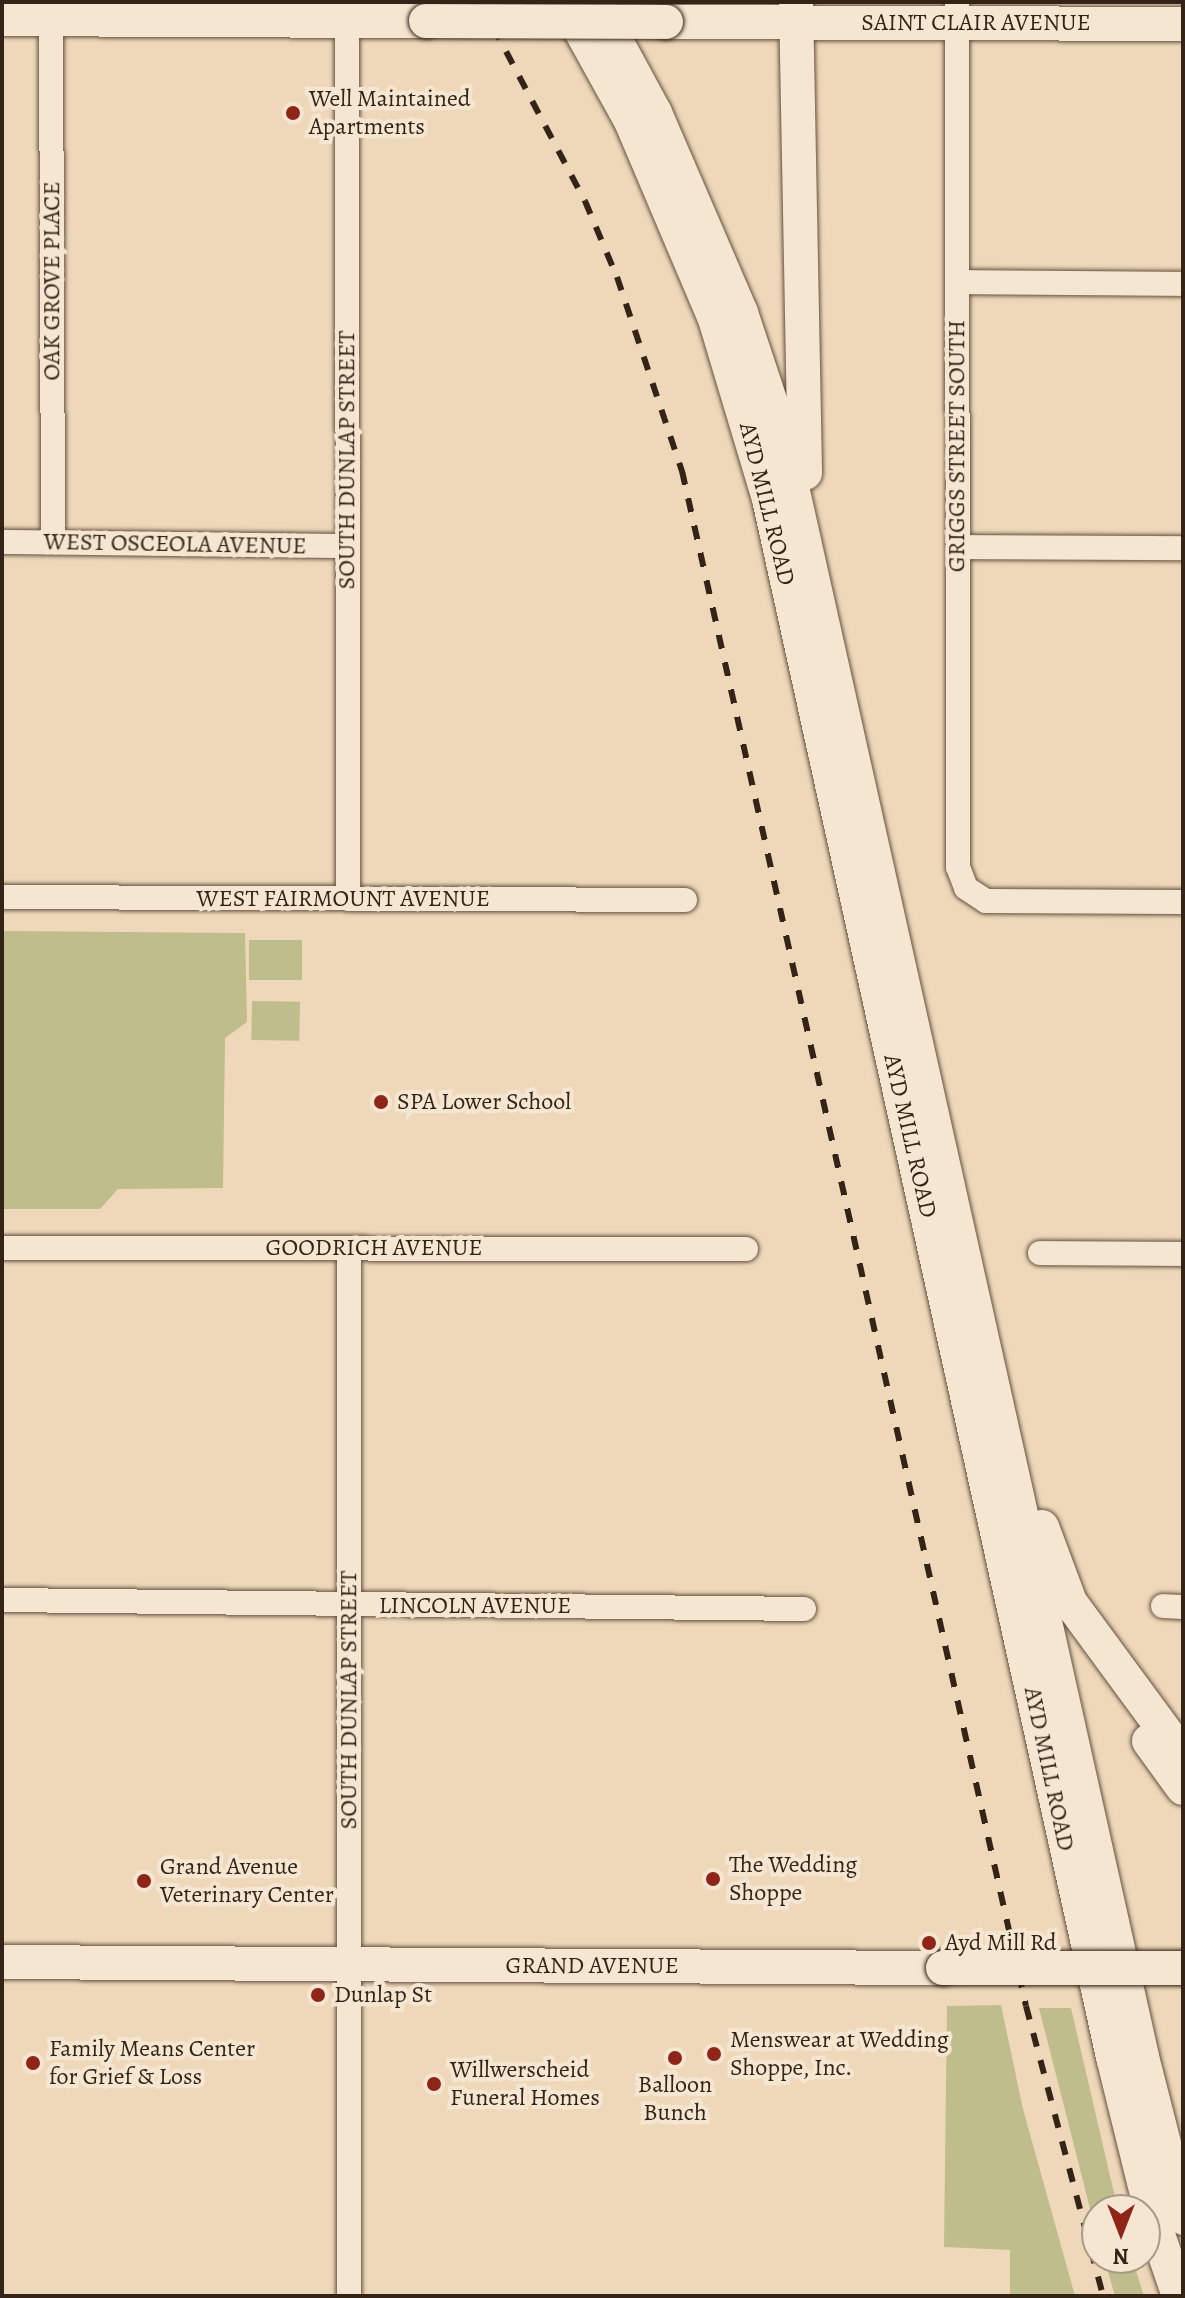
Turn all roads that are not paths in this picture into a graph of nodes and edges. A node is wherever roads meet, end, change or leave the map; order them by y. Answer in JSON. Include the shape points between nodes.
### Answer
{"nodes":[{"id":1,"x":565,"y":2,"type":"edge"},
{"id":2,"x":595,"y":2,"type":"edge"},
{"id":3,"x":784,"y":12,"type":"edge"},
{"id":4,"x":957,"y":13,"type":"edge"},
{"id":5,"x":2,"y":19,"type":"edge"},
{"id":6,"x":51,"y":19,"type":"junction"},
{"id":7,"x":347,"y":21,"type":"junction"},
{"id":8,"x":1183,"y":24,"type":"edge"},
{"id":9,"x":957,"y":282,"type":"junction"},
{"id":10,"x":1183,"y":284,"type":"edge"},
{"id":11,"x":806,"y":537,"type":"junction"},
{"id":12,"x":2,"y":542,"type":"edge"},
{"id":13,"x":53,"y":542,"type":"junction"},
{"id":14,"x":347,"y":546,"type":"junction"},
{"id":15,"x":958,"y":547,"type":"junction"},
{"id":16,"x":1183,"y":548,"type":"edge"},
{"id":17,"x":2,"y":897,"type":"edge"},
{"id":18,"x":348,"y":899,"type":"junction"},
{"id":19,"x":685,"y":900,"type":"dead end"},
{"id":20,"x":1183,"y":902,"type":"edge"},
{"id":21,"x":2,"y":1248,"type":"edge"},
{"id":22,"x":349,"y":1248,"type":"junction"},
{"id":23,"x":746,"y":1249,"type":"dead end"},
{"id":24,"x":1040,"y":1253,"type":"dead end"},
{"id":25,"x":1183,"y":1254,"type":"edge"},
{"id":26,"x":1001,"y":1418,"type":"junction"},
{"id":27,"x":2,"y":1600,"type":"edge"},
{"id":28,"x":349,"y":1605,"type":"junction"},
{"id":29,"x":804,"y":1609,"type":"dead end"},
{"id":30,"x":1032,"y":1628,"type":"junction"},
{"id":31,"x":1183,"y":1756,"type":"edge"},
{"id":32,"x":1183,"y":1788,"type":"edge"},
{"id":33,"x":2,"y":1962,"type":"edge"},
{"id":34,"x":350,"y":1964,"type":"junction"},
{"id":35,"x":1183,"y":1968,"type":"edge"},
{"id":36,"x":1183,"y":2218,"type":"edge"},
{"id":37,"x":349,"y":2296,"type":"edge"},
{"id":38,"x":1179,"y":2296,"type":"edge"}],
"edges":[{"from":1,"to":30,"type":"main road","name":"AYD MILL ROAD","via":[[631,121],[715,319],[769,499]]},
{"from":2,"to":11,"type":"main road","name":"AYD MILL ROAD","via":[[655,113],[741,313],[778,424]]},
{"from":3,"to":4,"type":"main road","name":"SAINT CLAIR AVENUE"},
{"from":3,"to":7,"type":"main road","name":"SAINT CLAIR AVENUE","bridge":true,"via":[[666,22]]},
{"from":3,"to":11,"type":"main road"},
{"from":4,"to":8,"type":"main road","name":"SAINT CLAIR AVENUE"},
{"from":4,"to":9,"type":"street","name":"GRIGGS STREET SOUTH"},
{"from":5,"to":6,"type":"main road","name":"SAINT CLAIR AVENUE"},
{"from":6,"to":7,"type":"main road","name":"SAINT CLAIR AVENUE"},
{"from":6,"to":13,"type":"street","name":"OAK GROVE PLACE"},
{"from":7,"to":14,"type":"street","name":"SOUTH DUNLAP STREET"},
{"from":9,"to":10,"type":"street"},
{"from":9,"to":15,"type":"street","name":"GRIGGS STREET SOUTH"},
{"from":11,"to":26,"type":"main road","name":"AYD MILL ROAD"},
{"from":12,"to":13,"type":"street","name":"WEST OSCEOLA AVENUE"},
{"from":13,"to":14,"type":"street","name":"WEST OSCEOLA AVENUE"},
{"from":14,"to":18,"type":"street","name":"SOUTH DUNLAP STREET"},
{"from":15,"to":16,"type":"street"},
{"from":15,"to":20,"type":"street","name":"GRIGGS STREET SOUTH","via":[[957,851],[966,888],[986,901]]},
{"from":17,"to":18,"type":"street","name":"WEST FAIRMOUNT AVENUE"},
{"from":18,"to":19,"type":"street","name":"WEST FAIRMOUNT AVENUE"},
{"from":21,"to":22,"type":"street","name":"GOODRICH AVENUE"},
{"from":22,"to":23,"type":"street","name":"GOODRICH AVENUE"},
{"from":22,"to":28,"type":"street","name":"SOUTH DUNLAP STREET"},
{"from":24,"to":25,"type":"street"},
{"from":26,"to":30,"type":"main road","name":"AYD MILL ROAD"},
{"from":26,"to":31,"type":"main road","via":[[1070,1602]]},
{"from":27,"to":28,"type":"street","name":"LINCOLN AVENUE"},
{"from":28,"to":29,"type":"street","name":"LINCOLN AVENUE"},
{"from":28,"to":34,"type":"street","name":"SOUTH DUNLAP STREET"},
{"from":30,"to":32,"type":"main road","via":[[1079,1655]]},
{"from":30,"to":36,"type":"main road","name":"AYD MILL ROAD"},
{"from":30,"to":38,"type":"main road","name":"AYD MILL ROAD","via":[[1113,2057],[1154,2223]]},
{"from":33,"to":34,"type":"main road","name":"GRAND AVENUE"},
{"from":34,"to":35,"type":"main road","name":"GRAND AVENUE","bridge":true},
{"from":34,"to":37,"type":"street","name":"SOUTH DUNLAP STREET"}]}
